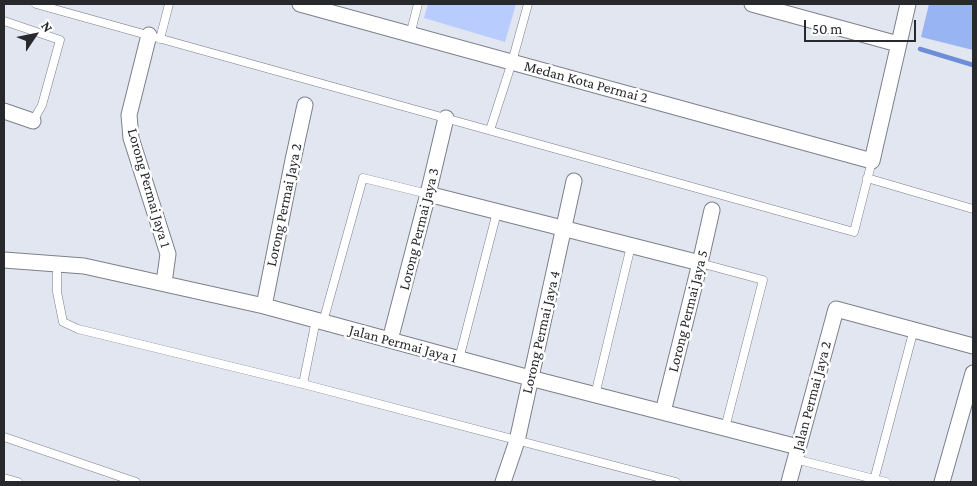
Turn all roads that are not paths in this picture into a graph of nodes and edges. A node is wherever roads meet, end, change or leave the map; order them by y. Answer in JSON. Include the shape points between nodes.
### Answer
{"nodes":[{"id":1,"x":36,"y":4,"type":"edge"},
{"id":2,"x":169,"y":4,"type":"edge"},
{"id":3,"x":300,"y":4,"type":"edge"},
{"id":4,"x":418,"y":4,"type":"edge"},
{"id":5,"x":528,"y":4,"type":"edge"},
{"id":6,"x":752,"y":4,"type":"edge"},
{"id":7,"x":908,"y":4,"type":"edge"},
{"id":8,"x":4,"y":21,"type":"edge"},
{"id":9,"x":410,"y":35,"type":"junction"},
{"id":10,"x":154,"y":37,"type":"junction"},
{"id":11,"x":898,"y":44,"type":"junction"},
{"id":12,"x":512,"y":62,"type":"junction"},
{"id":13,"x":305,"y":105,"type":"dead end"},
{"id":14,"x":4,"y":111,"type":"edge"},
{"id":15,"x":446,"y":118,"type":"junction"},
{"id":16,"x":33,"y":121,"type":"joint"},
{"id":17,"x":490,"y":130,"type":"junction"},
{"id":18,"x":872,"y":160,"type":"junction"},
{"id":19,"x":867,"y":178,"type":"junction"},
{"id":20,"x":574,"y":181,"type":"dead end"},
{"id":21,"x":428,"y":194,"type":"junction"},
{"id":22,"x":712,"y":210,"type":"dead end"},
{"id":23,"x":973,"y":210,"type":"edge"},
{"id":24,"x":497,"y":212,"type":"junction"},
{"id":25,"x":564,"y":229,"type":"junction"},
{"id":26,"x":631,"y":246,"type":"junction"},
{"id":27,"x":4,"y":260,"type":"edge"},
{"id":28,"x":57,"y":263,"type":"junction"},
{"id":29,"x":700,"y":263,"type":"junction"},
{"id":30,"x":164,"y":282,"type":"junction"},
{"id":31,"x":264,"y":306,"type":"junction"},
{"id":32,"x":320,"y":321,"type":"junction"},
{"id":33,"x":914,"y":329,"type":"junction"},
{"id":34,"x":390,"y":340,"type":"junction"},
{"id":35,"x":973,"y":346,"type":"edge"},
{"id":36,"x":459,"y":359,"type":"junction"},
{"id":37,"x":973,"y":373,"type":"edge"},
{"id":38,"x":530,"y":378,"type":"junction"},
{"id":39,"x":303,"y":384,"type":"junction"},
{"id":40,"x":595,"y":395,"type":"junction"},
{"id":41,"x":663,"y":412,"type":"junction"},
{"id":42,"x":726,"y":428,"type":"junction"},
{"id":43,"x":4,"y":437,"type":"edge"},
{"id":44,"x":517,"y":441,"type":"junction"},
{"id":45,"x":797,"y":453,"type":"junction"},
{"id":46,"x":4,"y":478,"type":"edge"},
{"id":47,"x":874,"y":480,"type":"junction"},
{"id":48,"x":18,"y":482,"type":"edge"},
{"id":49,"x":136,"y":482,"type":"edge"},
{"id":50,"x":503,"y":482,"type":"edge"},
{"id":51,"x":676,"y":482,"type":"edge"},
{"id":52,"x":789,"y":482,"type":"edge"},
{"id":53,"x":886,"y":482,"type":"edge"},
{"id":54,"x":942,"y":482,"type":"edge"}],
"edges":[{"from":1,"to":10,"type":"lane"},
{"from":2,"to":10,"type":"lane"},
{"from":3,"to":9,"type":"street","name":"Medan Kota Permai 2"},
{"from":4,"to":9,"type":"lane"},
{"from":5,"to":12,"type":"lane"},
{"from":6,"to":11,"type":"street"},
{"from":7,"to":11,"type":"street"},
{"from":8,"to":16,"type":"lane","via":[[60,40],[42,105]]},
{"from":9,"to":12,"type":"street","name":"Medan Kota Permai 2"},
{"from":10,"to":15,"type":"lane"},
{"from":10,"to":30,"type":"street","name":"Lorong Permai Jaya 1","via":[[129,115],[131,138],[168,254]]},
{"from":11,"to":18,"type":"street"},
{"from":12,"to":17,"type":"lane"},
{"from":12,"to":18,"type":"street","name":"Medan Kota Permai 2"},
{"from":13,"to":31,"type":"street","name":"Lorong Permai Jaya 2"},
{"from":14,"to":16,"type":"street"},
{"from":15,"to":17,"type":"lane"},
{"from":15,"to":21,"type":"street","name":"Lorong Permai Jaya 3"},
{"from":17,"to":19,"type":"lane","via":[[854,232]]},
{"from":18,"to":19,"type":"lane"},
{"from":19,"to":23,"type":"lane"},
{"from":20,"to":25,"type":"street","name":"Lorong Permai Jaya 4"},
{"from":21,"to":24,"type":"street"},
{"from":21,"to":32,"type":"lane","via":[[363,178]]},
{"from":21,"to":34,"type":"street","name":"Lorong Permai Jaya 3"},
{"from":22,"to":29,"type":"street","name":"Lorong Permai Jaya 5"},
{"from":24,"to":25,"type":"street"},
{"from":24,"to":36,"type":"lane"},
{"from":25,"to":26,"type":"street"},
{"from":25,"to":38,"type":"street","name":"Lorong Permai Jaya 4"},
{"from":26,"to":29,"type":"street"},
{"from":26,"to":40,"type":"lane"},
{"from":27,"to":28,"type":"street","name":"Jalan Permai Jaya 1"},
{"from":28,"to":30,"type":"street","name":"Jalan Permai Jaya 1"},
{"from":28,"to":39,"type":"lane","via":[[56,292],[63,322],[78,329]]},
{"from":29,"to":41,"type":"street","name":"Lorong Permai Jaya 5"},
{"from":29,"to":42,"type":"lane","via":[[764,280]]},
{"from":30,"to":31,"type":"street","name":"Jalan Permai Jaya 1"},
{"from":31,"to":32,"type":"street","name":"Jalan Permai Jaya 1"},
{"from":32,"to":34,"type":"street","name":"Jalan Permai Jaya 1"},
{"from":32,"to":39,"type":"lane"},
{"from":33,"to":35,"type":"street"},
{"from":33,"to":45,"type":"street","name":"Jalan Permai Jaya 2","via":[[836,309]]},
{"from":33,"to":47,"type":"lane"},
{"from":34,"to":36,"type":"street","name":"Jalan Permai Jaya 1"},
{"from":36,"to":38,"type":"street","name":"Jalan Permai Jaya 1"},
{"from":37,"to":54,"type":"street"},
{"from":38,"to":40,"type":"street","name":"Jalan Permai Jaya 1"},
{"from":38,"to":44,"type":"street","name":"Lorong Permai Jaya 4"},
{"from":39,"to":44,"type":"lane"},
{"from":40,"to":41,"type":"street","name":"Jalan Permai Jaya 1"},
{"from":41,"to":42,"type":"street","name":"Jalan Permai Jaya 1"},
{"from":42,"to":45,"type":"street","name":"Jalan Permai Jaya 1"},
{"from":43,"to":49,"type":"lane"},
{"from":44,"to":50,"type":"street","name":"Lorong Permai Jaya 4"},
{"from":44,"to":51,"type":"lane"},
{"from":45,"to":47,"type":"lane"},
{"from":45,"to":52,"type":"street","name":"Jalan Permai Jaya 2"},
{"from":46,"to":48,"type":"lane"},
{"from":47,"to":53,"type":"lane"}]}
